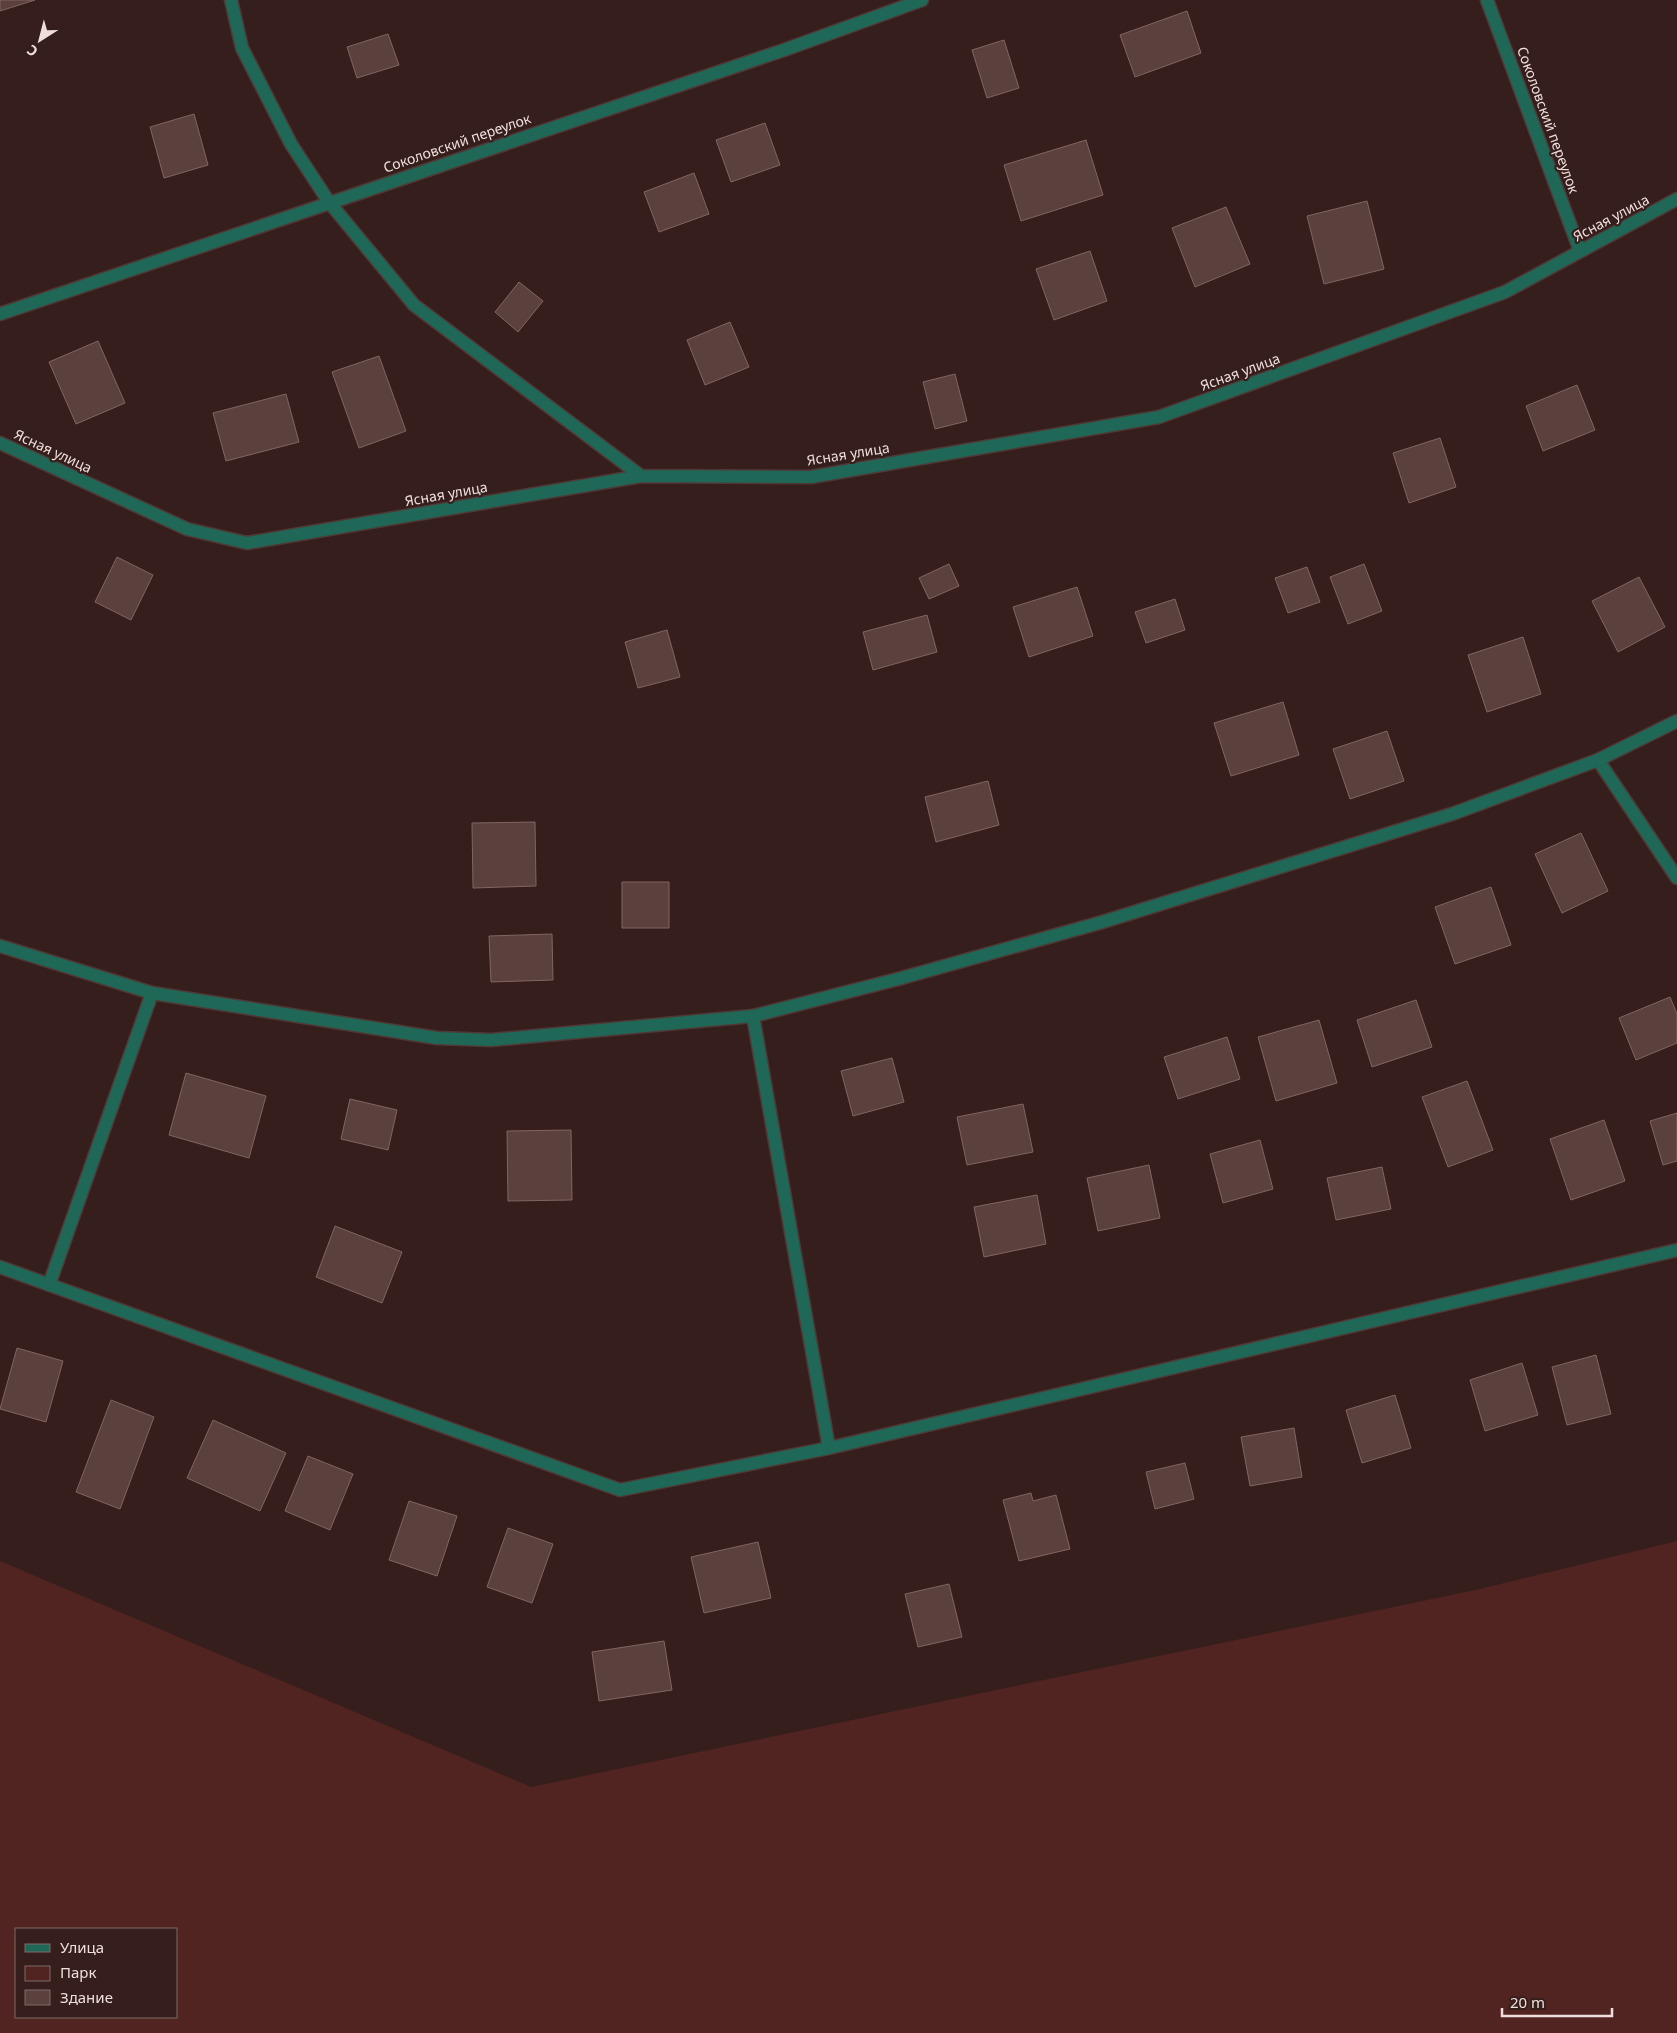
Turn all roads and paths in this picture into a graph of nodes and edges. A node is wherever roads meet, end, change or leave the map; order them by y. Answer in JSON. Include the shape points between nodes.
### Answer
{"nodes":[{"id":1,"x":231,"y":0,"type":"edge"},
{"id":2,"x":922,"y":0,"type":"edge"},
{"id":3,"x":1487,"y":0,"type":"edge"},
{"id":4,"x":1677,"y":199,"type":"edge"},
{"id":5,"x":329,"y":202,"type":"junction"},
{"id":6,"x":1580,"y":251,"type":"junction"},
{"id":7,"x":0,"y":314,"type":"edge"},
{"id":8,"x":0,"y":443,"type":"edge"},
{"id":9,"x":641,"y":476,"type":"junction"},
{"id":10,"x":1677,"y":721,"type":"edge"},
{"id":11,"x":1598,"y":760,"type":"junction"},
{"id":12,"x":1677,"y":878,"type":"edge"},
{"id":13,"x":0,"y":946,"type":"edge"},
{"id":14,"x":152,"y":993,"type":"junction"},
{"id":15,"x":753,"y":1016,"type":"junction"},
{"id":16,"x":1677,"y":1250,"type":"edge"},
{"id":17,"x":0,"y":1267,"type":"edge"},
{"id":18,"x":49,"y":1285,"type":"junction"},
{"id":19,"x":829,"y":1448,"type":"junction"}],
"edges":[{"from":1,"to":5,"type":"street","via":[[242,48],[291,144]]},
{"from":2,"to":5,"type":"street","name":"Соколовский переулок","via":[[784,50]]},
{"from":3,"to":6,"type":"street","name":"Соколовский переулок"},
{"from":4,"to":6,"type":"street","name":"Ясная улица"},
{"from":5,"to":7,"type":"street","name":"Соколовский переулок"},
{"from":5,"to":9,"type":"street","via":[[414,305]]},
{"from":6,"to":9,"type":"street","name":"Ясная улица","via":[[1505,292],[1159,417],[811,477]]},
{"from":8,"to":9,"type":"street","name":"Ясная улица","via":[[188,529],[247,543]]},
{"from":10,"to":11,"type":"street"},
{"from":11,"to":12,"type":"street"},
{"from":11,"to":15,"type":"street","via":[[1452,814],[1108,920]]},
{"from":13,"to":14,"type":"street"},
{"from":14,"to":15,"type":"street","via":[[437,1038],[491,1040]]},
{"from":14,"to":18,"type":"street"},
{"from":15,"to":19,"type":"street"},
{"from":16,"to":19,"type":"street"},
{"from":17,"to":18,"type":"street"},
{"from":18,"to":19,"type":"street","via":[[620,1490]]}]}
